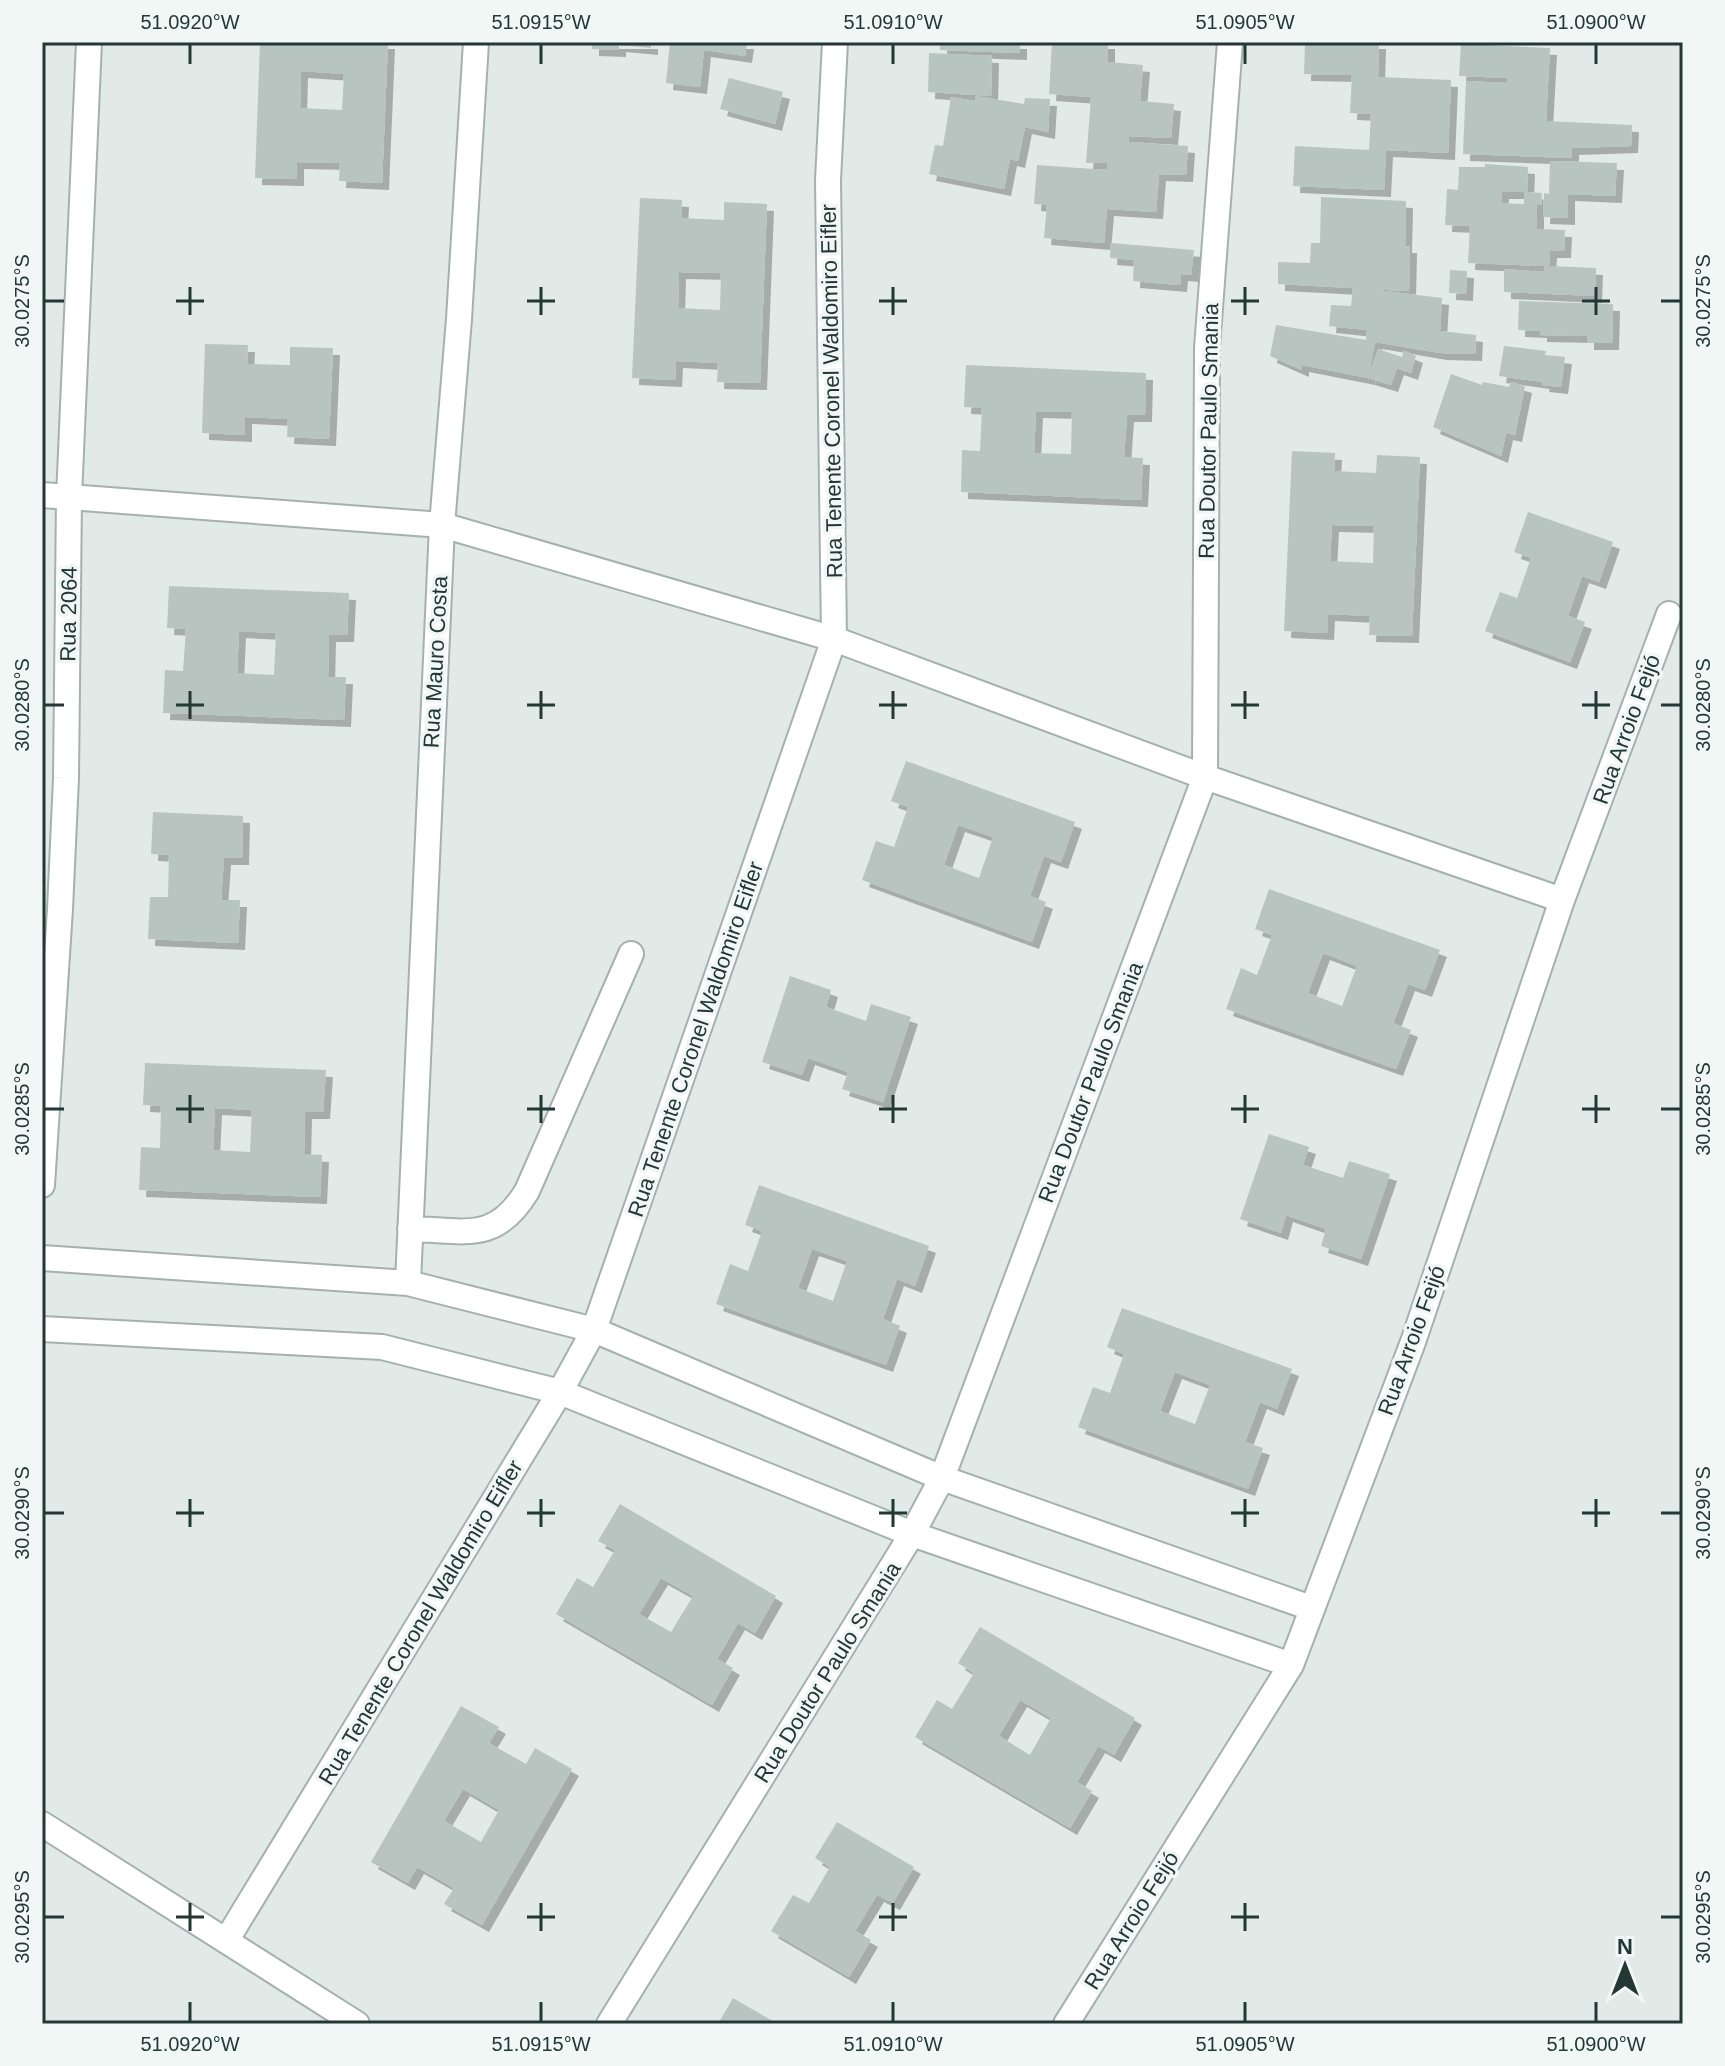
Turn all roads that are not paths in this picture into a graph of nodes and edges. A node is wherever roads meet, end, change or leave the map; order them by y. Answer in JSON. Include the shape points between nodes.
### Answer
{"nodes":[{"id":1,"x":89,"y":42,"type":"edge"},
{"id":2,"x":476,"y":42,"type":"edge"},
{"id":3,"x":835,"y":42,"type":"edge"},
{"id":4,"x":1230,"y":42,"type":"edge"},
{"id":5,"x":42,"y":495,"type":"edge"},
{"id":6,"x":69,"y":497,"type":"junction"},
{"id":7,"x":442,"y":525,"type":"junction"},
{"id":8,"x":1669,"y":614,"type":"dead end"},
{"id":9,"x":834,"y":639,"type":"junction"},
{"id":10,"x":1205,"y":777,"type":"junction"},
{"id":11,"x":1562,"y":900,"type":"junction"},
{"id":12,"x":631,"y":954,"type":"dead end"},
{"id":13,"x":42,"y":1185,"type":"edge"},
{"id":14,"x":410,"y":1229,"type":"junction"},
{"id":15,"x":42,"y":1258,"type":"edge"},
{"id":16,"x":408,"y":1283,"type":"junction"},
{"id":17,"x":42,"y":1329,"type":"edge"},
{"id":18,"x":594,"y":1330,"type":"junction"},
{"id":19,"x":560,"y":1392,"type":"junction"},
{"id":20,"x":942,"y":1478,"type":"junction"},
{"id":21,"x":912,"y":1534,"type":"junction"},
{"id":22,"x":1311,"y":1608,"type":"junction"},
{"id":23,"x":1291,"y":1665,"type":"junction"},
{"id":24,"x":42,"y":1824,"type":"edge"},
{"id":25,"x":226,"y":1941,"type":"junction"},
{"id":26,"x":357,"y":2024,"type":"edge"},
{"id":27,"x":609,"y":2024,"type":"edge"},
{"id":28,"x":1066,"y":2024,"type":"edge"}],
"edges":[{"from":1,"to":6,"type":"street","name":"Rua 2064"},
{"from":2,"to":7,"type":"street","name":"Rua Mauro Costa"},
{"from":3,"to":9,"type":"street","name":"Rua Tenente Coronel Waldomiro Eifler","via":[[828,180]]},
{"from":4,"to":10,"type":"street","name":"Rua Doutor Paulo Smania","via":[[1207,348]]},
{"from":5,"to":6,"type":"street"},
{"from":6,"to":7,"type":"street"},
{"from":6,"to":13,"type":"street","name":"Rua 2064","via":[[66,778]]},
{"from":7,"to":9,"type":"street"},
{"from":7,"to":14,"type":"street","name":"Rua Mauro Costa"},
{"from":8,"to":11,"type":"street","name":"Rua Arroio Feijó"},
{"from":9,"to":10,"type":"street"},
{"from":9,"to":18,"type":"street","name":"Rua Tenente Coronel Waldomiro Eifler"},
{"from":10,"to":11,"type":"street"},
{"from":10,"to":20,"type":"street","name":"Rua Doutor Paulo Smania"},
{"from":11,"to":22,"type":"street","name":"Rua Arroio Feijó","via":[[1413,1342]]},
{"from":12,"to":14,"type":"street","via":[[516,1209],[501,1224],[484,1230]]},
{"from":14,"to":16,"type":"street","name":"Rua Mauro Costa"},
{"from":15,"to":16,"type":"street"},
{"from":16,"to":18,"type":"street"},
{"from":17,"to":19,"type":"street","via":[[382,1347]]},
{"from":18,"to":19,"type":"street","name":"Rua Tenente Coronel Waldomiro Eifler"},
{"from":18,"to":20,"type":"street"},
{"from":19,"to":21,"type":"street"},
{"from":19,"to":25,"type":"street","name":"Rua Tenente Coronel Waldomiro Eifler"},
{"from":20,"to":21,"type":"street","name":"Rua Doutor Paulo Smania"},
{"from":20,"to":22,"type":"street"},
{"from":21,"to":23,"type":"street"},
{"from":21,"to":27,"type":"street","name":"Rua Doutor Paulo Smania"},
{"from":22,"to":23,"type":"street","name":"Rua Arroio Feijó"},
{"from":23,"to":28,"type":"street","name":"Rua Arroio Feijó"},
{"from":24,"to":25,"type":"street"},
{"from":25,"to":26,"type":"street"}]}
